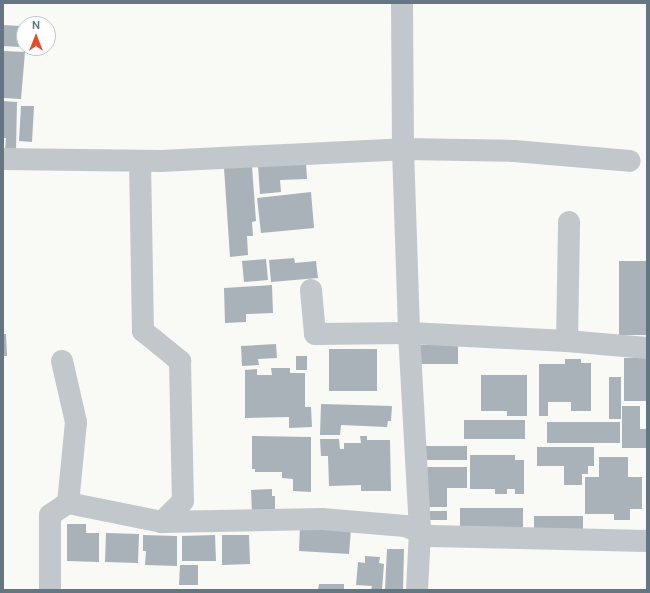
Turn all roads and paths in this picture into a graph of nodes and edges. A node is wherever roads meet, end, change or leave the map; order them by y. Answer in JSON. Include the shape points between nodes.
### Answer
{"nodes":[{"id":1,"x":402,"y":3,"type":"edge"},
{"id":2,"x":403,"y":149,"type":"junction"},
{"id":3,"x":3,"y":159,"type":"edge"},
{"id":4,"x":140,"y":161,"type":"junction"},
{"id":5,"x":630,"y":161,"type":"dead end"},
{"id":6,"x":569,"y":222,"type":"dead end"},
{"id":7,"x":311,"y":290,"type":"dead end"},
{"id":8,"x":409,"y":333,"type":"junction"},
{"id":9,"x":567,"y":341,"type":"junction"},
{"id":10,"x":647,"y":348,"type":"edge"},
{"id":11,"x":62,"y":361,"type":"dead end"},
{"id":12,"x":68,"y":503,"type":"junction"},
{"id":13,"x":162,"y":522,"type":"junction"},
{"id":14,"x":420,"y":532,"type":"junction"},
{"id":15,"x":647,"y":541,"type":"edge"},
{"id":16,"x":50,"y":590,"type":"edge"},
{"id":17,"x":417,"y":590,"type":"edge"}],
"edges":[{"from":1,"to":2,"type":"street"},
{"from":2,"to":4,"type":"street"},
{"from":2,"to":5,"type":"street","via":[[514,151]]},
{"from":2,"to":8,"type":"street"},
{"from":3,"to":4,"type":"street"},
{"from":4,"to":13,"type":"street","via":[[143,331],[180,361],[183,501]]},
{"from":6,"to":9,"type":"street"},
{"from":7,"to":8,"type":"street","via":[[315,334]]},
{"from":8,"to":9,"type":"street"},
{"from":8,"to":14,"type":"street"},
{"from":9,"to":10,"type":"street"},
{"from":11,"to":12,"type":"street","via":[[76,422]]},
{"from":12,"to":13,"type":"street"},
{"from":12,"to":16,"type":"street","via":[[50,515]]},
{"from":13,"to":14,"type":"street","via":[[322,519],[405,526]]},
{"from":14,"to":15,"type":"street","via":[[430,536]]},
{"from":14,"to":17,"type":"street"}]}
